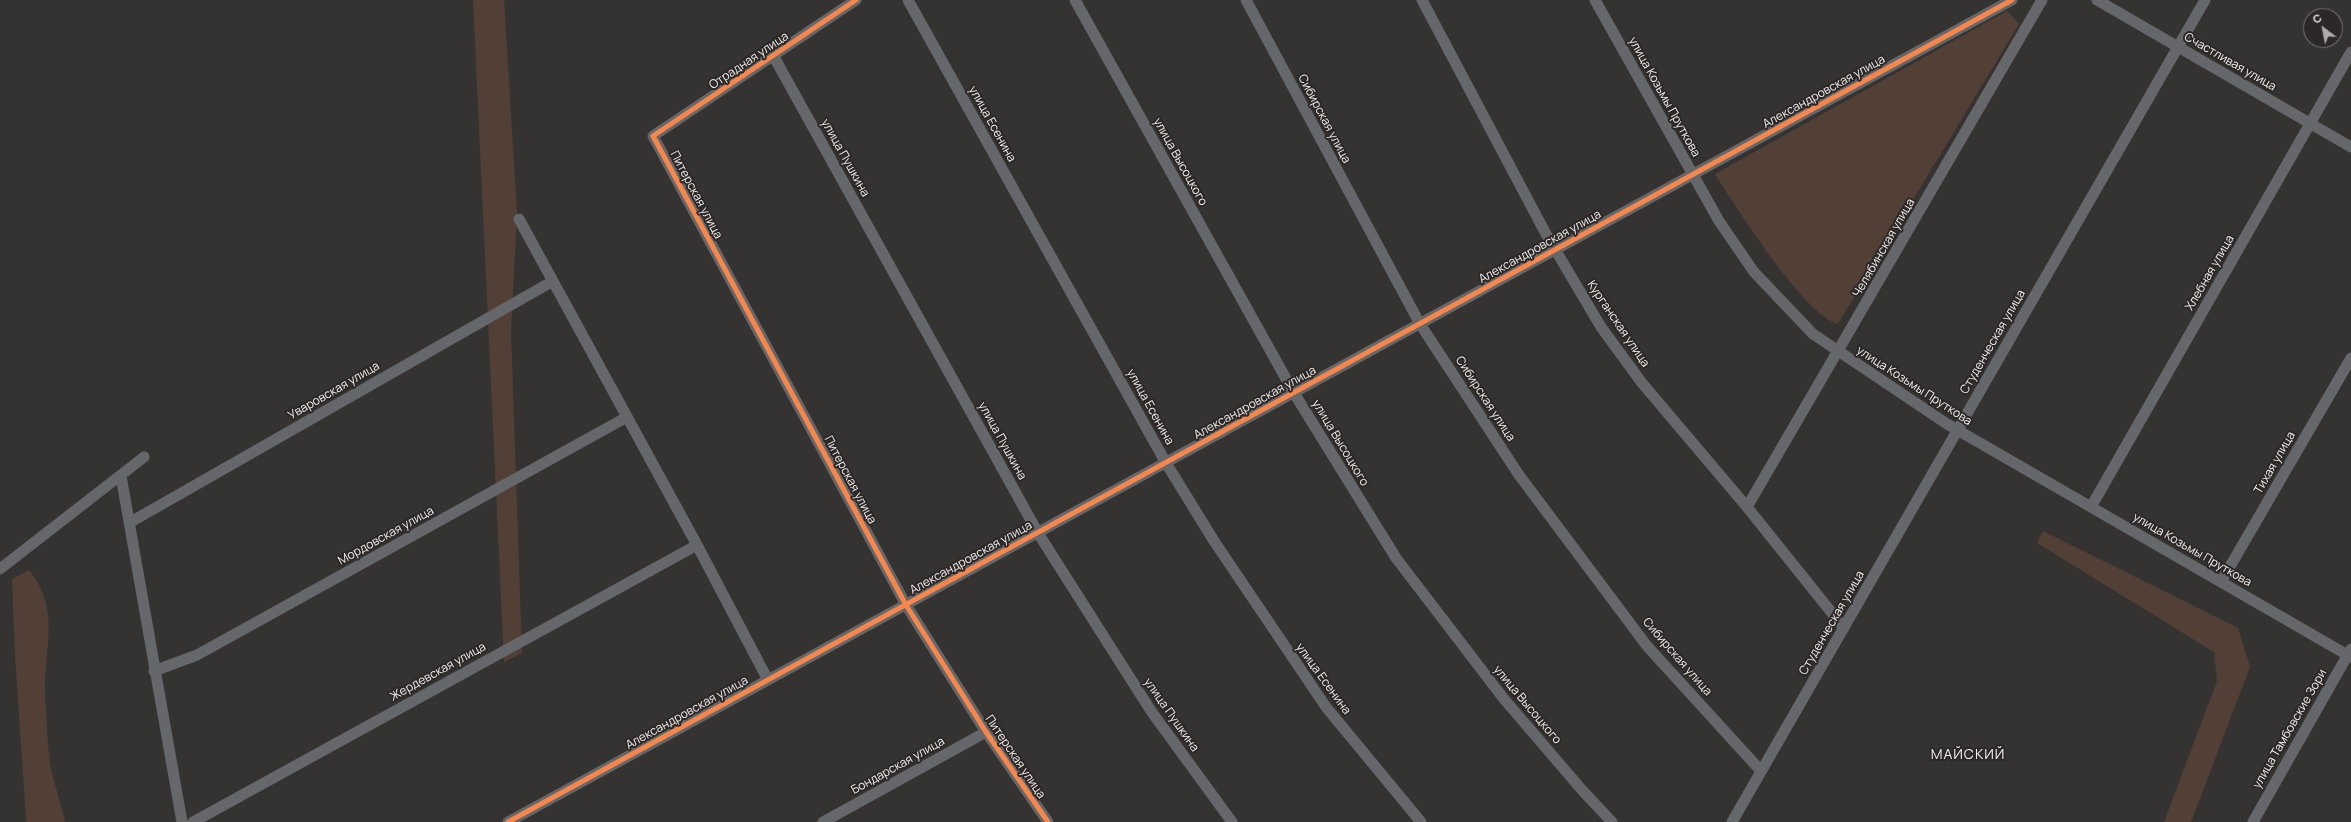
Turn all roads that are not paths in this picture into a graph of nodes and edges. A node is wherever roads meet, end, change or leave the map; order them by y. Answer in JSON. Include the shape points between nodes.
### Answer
{"nodes":[{"id":1,"x":856,"y":0,"type":"edge"},
{"id":2,"x":908,"y":0,"type":"edge"},
{"id":3,"x":1075,"y":0,"type":"edge"},
{"id":4,"x":1246,"y":0,"type":"edge"},
{"id":5,"x":1422,"y":0,"type":"edge"},
{"id":6,"x":1595,"y":0,"type":"edge"},
{"id":7,"x":2012,"y":0,"type":"edge"},
{"id":8,"x":2042,"y":0,"type":"edge"},
{"id":9,"x":2097,"y":0,"type":"edge"},
{"id":10,"x":2205,"y":0,"type":"edge"},
{"id":11,"x":2178,"y":47,"type":"junction"},
{"id":12,"x":2351,"y":52,"type":"edge"},
{"id":13,"x":774,"y":57,"type":"junction"},
{"id":14,"x":2310,"y":123,"type":"junction"},
{"id":15,"x":653,"y":136,"type":"joint"},
{"id":16,"x":2351,"y":147,"type":"edge"},
{"id":17,"x":1693,"y":175,"type":"junction"},
{"id":18,"x":519,"y":219,"type":"dead end"},
{"id":19,"x":1555,"y":250,"type":"junction"},
{"id":20,"x":553,"y":281,"type":"junction"},
{"id":21,"x":1420,"y":324,"type":"junction"},
{"id":22,"x":1839,"y":353,"type":"junction"},
{"id":23,"x":2351,"y":358,"type":"edge"},
{"id":24,"x":1294,"y":393,"type":"junction"},
{"id":25,"x":627,"y":417,"type":"junction"},
{"id":26,"x":1958,"y":430,"type":"junction"},
{"id":27,"x":144,"y":457,"type":"dead end"},
{"id":28,"x":1166,"y":463,"type":"junction"},
{"id":29,"x":121,"y":476,"type":"junction"},
{"id":30,"x":1747,"y":507,"type":"junction"},
{"id":31,"x":2091,"y":507,"type":"junction"},
{"id":32,"x":129,"y":523,"type":"junction"},
{"id":33,"x":1038,"y":533,"type":"junction"},
{"id":34,"x":697,"y":545,"type":"junction"},
{"id":35,"x":0,"y":569,"type":"edge"},
{"id":36,"x":2221,"y":582,"type":"junction"},
{"id":37,"x":906,"y":605,"type":"junction"},
{"id":38,"x":1844,"y":628,"type":"junction"},
{"id":39,"x":2350,"y":654,"type":"edge"},
{"id":40,"x":154,"y":671,"type":"junction"},
{"id":41,"x":768,"y":680,"type":"junction"},
{"id":42,"x":986,"y":732,"type":"junction"},
{"id":43,"x":1761,"y":771,"type":"junction"},
{"id":44,"x":182,"y":822,"type":"edge"},
{"id":45,"x":193,"y":822,"type":"edge"},
{"id":46,"x":508,"y":822,"type":"edge"},
{"id":47,"x":823,"y":822,"type":"edge"},
{"id":48,"x":1048,"y":822,"type":"edge"},
{"id":49,"x":1232,"y":822,"type":"edge"},
{"id":50,"x":1421,"y":822,"type":"edge"},
{"id":51,"x":1612,"y":822,"type":"edge"},
{"id":52,"x":1732,"y":822,"type":"edge"},
{"id":53,"x":2252,"y":822,"type":"edge"}],
"edges":[{"from":1,"to":13,"type":"street","name":"Отрадная улица"},
{"from":2,"to":28,"type":"street","name":"улица Есенина"},
{"from":3,"to":24,"type":"street","name":"улица Высоцкого"},
{"from":4,"to":21,"type":"street","name":"Сибирская улица"},
{"from":5,"to":19,"type":"street","name":"Курганская улица"},
{"from":6,"to":17,"type":"street","name":"улица Козьмы Пруткова"},
{"from":7,"to":17,"type":"street","name":"Александровская улица"},
{"from":8,"to":22,"type":"street","name":"Челябинская улица"},
{"from":9,"to":11,"type":"street","name":"Счастливая улица"},
{"from":10,"to":11,"type":"street","name":"Студенческая улица"},
{"from":11,"to":14,"type":"street","name":"Счастливая улица"},
{"from":11,"to":26,"type":"street","name":"Студенческая улица"},
{"from":12,"to":14,"type":"street","name":"Хлебная улица"},
{"from":13,"to":15,"type":"street","name":"Отрадная улица"},
{"from":13,"to":33,"type":"street","name":"улица Пушкина"},
{"from":14,"to":16,"type":"street","name":"Счастливая улица"},
{"from":14,"to":31,"type":"street","name":"Хлебная улица"},
{"from":15,"to":37,"type":"street","name":"Питерская улица"},
{"from":17,"to":19,"type":"street","name":"Александровская улица"},
{"from":17,"to":22,"type":"street","name":"улица Козьмы Пруткова","via":[[1719,221],[1754,272],[1813,334]]},
{"from":18,"to":20,"type":"street"},
{"from":19,"to":21,"type":"street","name":"Александровская улица"},
{"from":19,"to":30,"type":"street","name":"Курганская улица","via":[[1601,327],[1642,384]]},
{"from":20,"to":25,"type":"street"},
{"from":20,"to":32,"type":"street","name":"Уваровская улица"},
{"from":21,"to":24,"type":"street","name":"Александровская улица"},
{"from":21,"to":43,"type":"street","name":"Сибирская улица","via":[[1519,475],[1647,646]]},
{"from":22,"to":26,"type":"street","name":"улица Козьмы Пруткова"},
{"from":22,"to":30,"type":"street","name":"Челябинская улица"},
{"from":23,"to":36,"type":"street","name":"Тихая улица"},
{"from":24,"to":28,"type":"street","name":"Александровская улица"},
{"from":24,"to":51,"type":"street","name":"улица Высоцкого","via":[[1400,564],[1504,699]]},
{"from":25,"to":34,"type":"street"},
{"from":25,"to":40,"type":"street","name":"Мордовская улица","via":[[197,655]]},
{"from":26,"to":31,"type":"street","name":"улица Козьмы Пруткова"},
{"from":26,"to":38,"type":"street","name":"Студенческая улица"},
{"from":27,"to":29,"type":"street"},
{"from":28,"to":33,"type":"street","name":"Александровская улица"},
{"from":28,"to":50,"type":"street","name":"улица Есенина","via":[[1264,618],[1326,707]]},
{"from":29,"to":32,"type":"street"},
{"from":29,"to":35,"type":"street"},
{"from":30,"to":38,"type":"street","name":"Курганская улица"},
{"from":31,"to":36,"type":"street","name":"улица Козьмы Пруткова"},
{"from":32,"to":40,"type":"street"},
{"from":33,"to":37,"type":"street","name":"Александровская улица"},
{"from":33,"to":49,"type":"street","name":"улица Пушкина","via":[[1151,711]]},
{"from":34,"to":41,"type":"street"},
{"from":34,"to":45,"type":"street","name":"Жердевская улица"},
{"from":36,"to":39,"type":"street","name":"улица Козьмы Пруткова"},
{"from":37,"to":41,"type":"street","name":"Александровская улица"},
{"from":37,"to":42,"type":"street","name":"Питерская улица"},
{"from":38,"to":43,"type":"street","name":"Студенческая улица"},
{"from":39,"to":53,"type":"street","name":"улица Тамбовские Зори"},
{"from":40,"to":44,"type":"street"},
{"from":41,"to":46,"type":"street","name":"Александровская улица"},
{"from":42,"to":47,"type":"street","name":"Бондарская улица"},
{"from":42,"to":48,"type":"street","name":"Питерская улица"},
{"from":43,"to":52,"type":"street","name":"Студенческая улица"}]}
